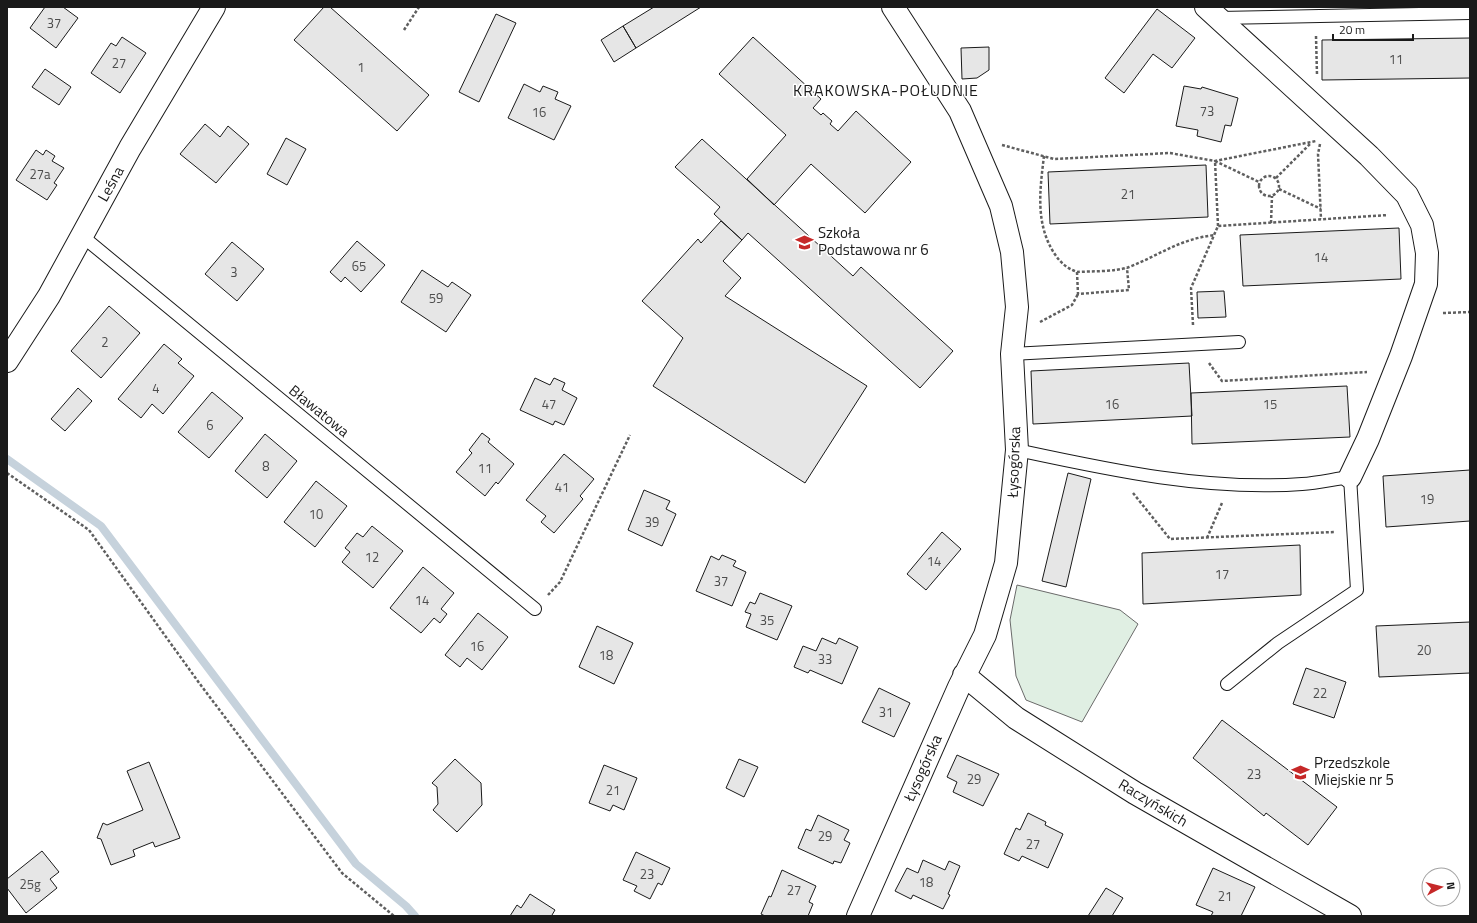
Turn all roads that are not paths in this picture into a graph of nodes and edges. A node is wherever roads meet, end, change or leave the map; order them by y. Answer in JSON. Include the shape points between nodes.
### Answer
{"nodes":[{"id":1,"x":214,"y":7,"type":"edge"},
{"id":2,"x":893,"y":7,"type":"edge"},
{"id":3,"x":1212,"y":13,"type":"edge"},
{"id":4,"x":1470,"y":13,"type":"edge"},
{"id":5,"x":82,"y":236,"type":"junction"},
{"id":6,"x":1239,"y":342,"type":"dead end"},
{"id":7,"x":1012,"y":354,"type":"junction"},
{"id":8,"x":7,"y":361,"type":"edge"},
{"id":9,"x":1017,"y":450,"type":"junction"},
{"id":10,"x":1350,"y":477,"type":"junction"},
{"id":11,"x":535,"y":609,"type":"road end"},
{"id":12,"x":964,"y":675,"type":"junction"},
{"id":13,"x":1227,"y":684,"type":"dead end"},
{"id":14,"x":858,"y":916,"type":"edge"},
{"id":15,"x":1350,"y":916,"type":"edge"}],
"edges":[{"from":1,"to":5,"type":"street","name":"Leśna","via":[[130,148]]},
{"from":2,"to":7,"type":"street","name":"Łysogórska","via":[[960,111],[1002,206],[1012,252],[1018,307]]},
{"from":3,"to":4,"type":"lane","via":[[1316,16]]},
{"from":3,"to":10,"type":"street","via":[[1369,156],[1407,195],[1422,224],[1427,253],[1426,284],[1395,371]]},
{"from":5,"to":8,"type":"street","name":"Leśna","via":[[49,296]]},
{"from":5,"to":11,"type":"lane","name":"Bławatowa"},
{"from":6,"to":7,"type":"lane"},
{"from":7,"to":9,"type":"street","name":"Łysogórska"},
{"from":9,"to":10,"type":"lane","via":[[1116,471],[1230,484],[1303,484]]},
{"from":9,"to":12,"type":"street","name":"Łysogórska","via":[[1006,563],[985,635]]},
{"from":10,"to":13,"type":"lane","via":[[1357,590],[1278,643]]},
{"from":12,"to":14,"type":"street","name":"Łysogórska"},
{"from":12,"to":15,"type":"street","name":"Raczyńskich","via":[[1016,718],[1135,793]]}]}
